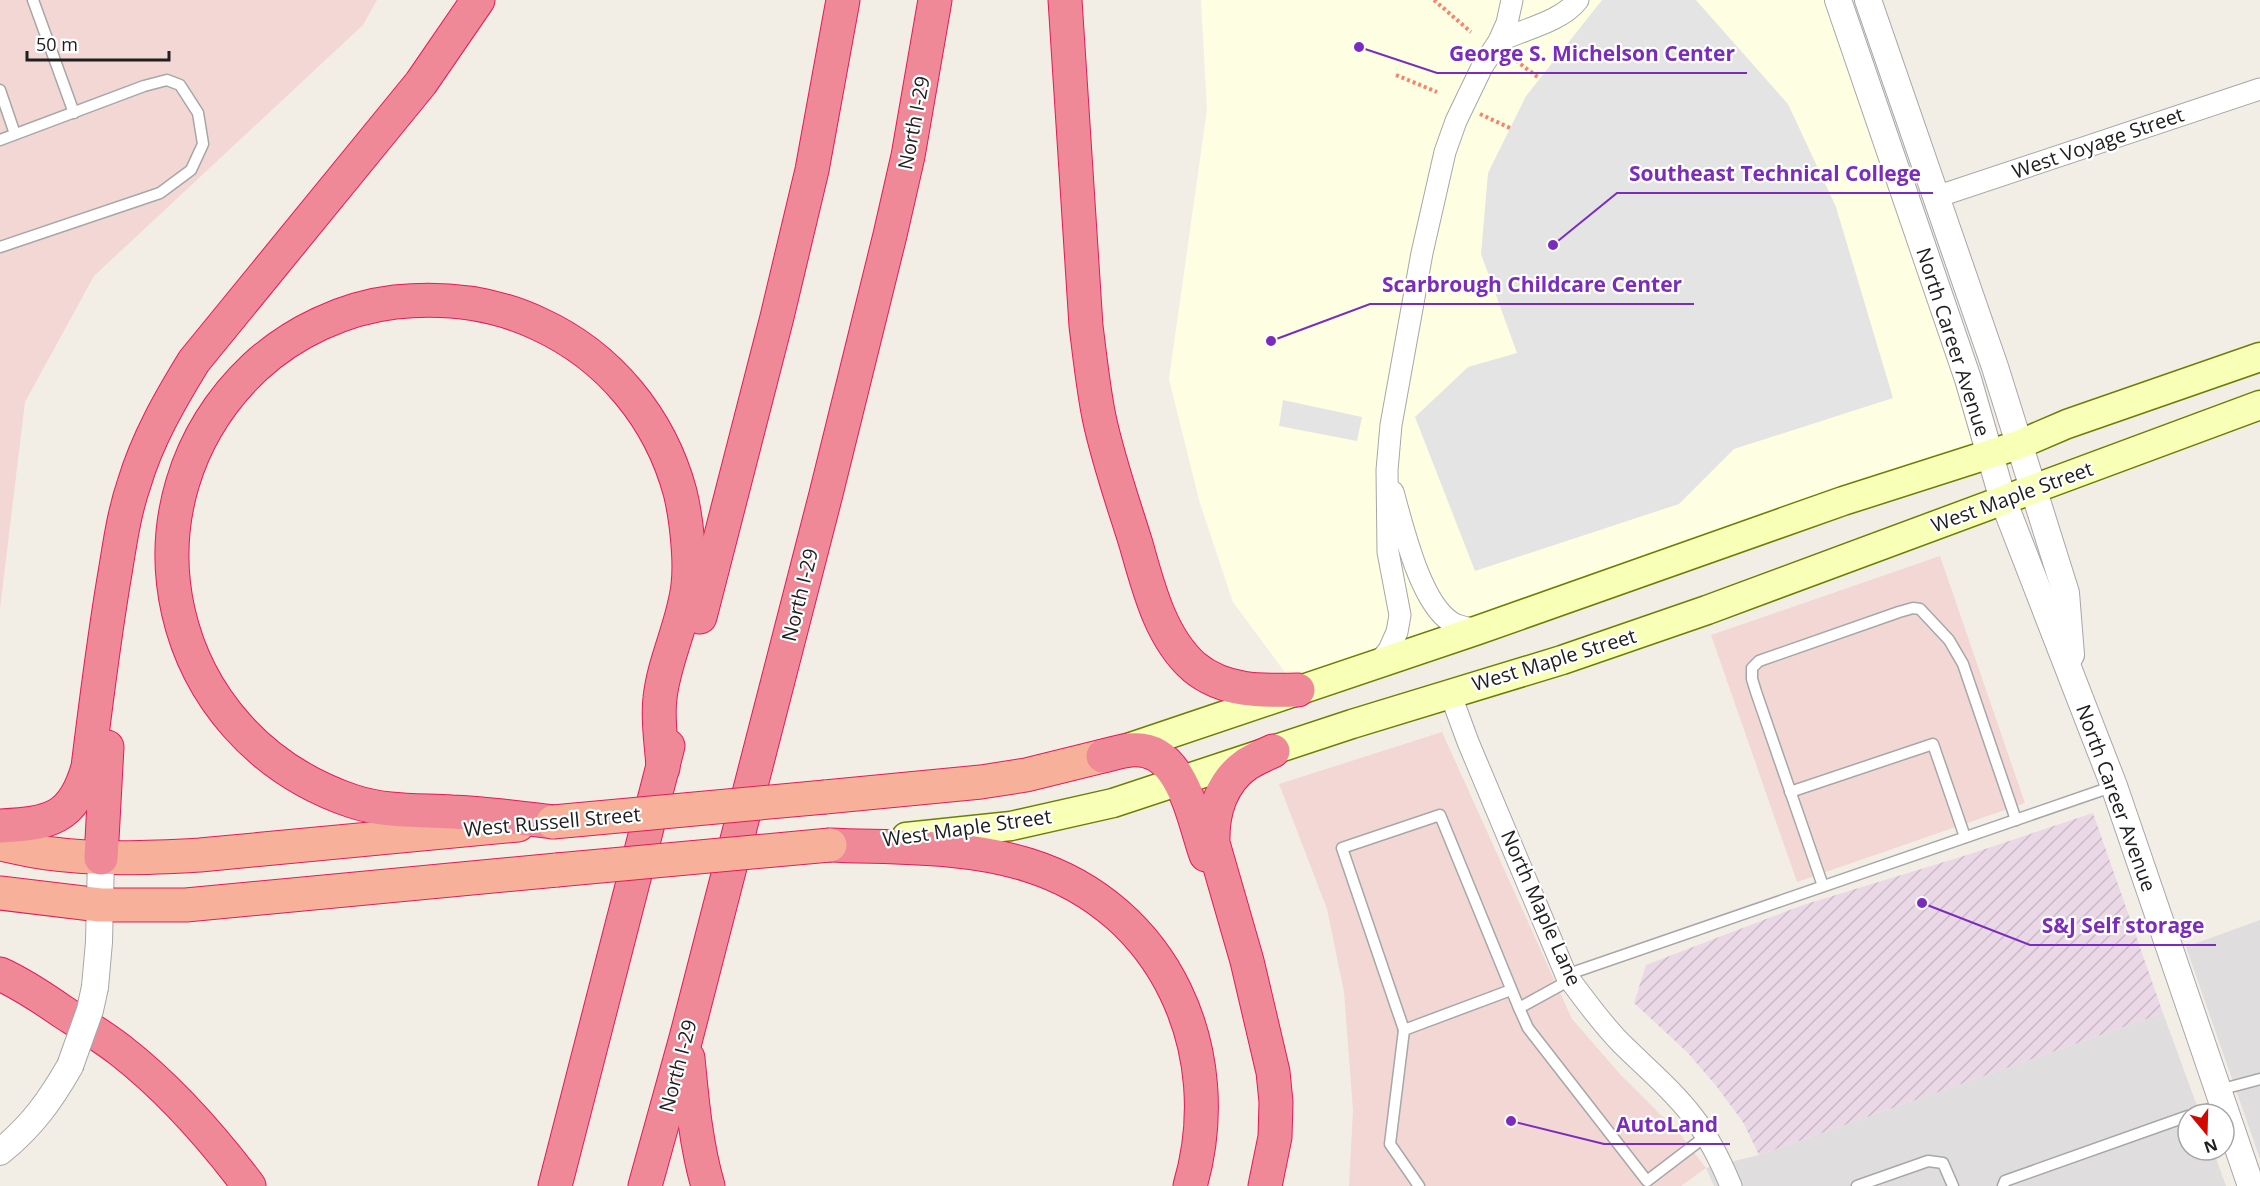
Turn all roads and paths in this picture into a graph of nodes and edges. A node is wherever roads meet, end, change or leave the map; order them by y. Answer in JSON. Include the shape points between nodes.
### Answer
{"nodes":[{"id":1,"x":33,"y":0,"type":"edge"},
{"id":2,"x":478,"y":0,"type":"edge"},
{"id":3,"x":843,"y":0,"type":"edge"},
{"id":4,"x":935,"y":0,"type":"edge"},
{"id":5,"x":1065,"y":0,"type":"edge"},
{"id":6,"x":1434,"y":0,"type":"edge"},
{"id":7,"x":1512,"y":0,"type":"edge"},
{"id":8,"x":1578,"y":0,"type":"edge"},
{"id":9,"x":1838,"y":0,"type":"edge"},
{"id":10,"x":1868,"y":0,"type":"edge"},
{"id":11,"x":1472,"y":32,"type":"dead end"},
{"id":12,"x":1504,"y":48,"type":"junction"},
{"id":13,"x":1396,"y":75,"type":"dead end"},
{"id":14,"x":1539,"y":78,"type":"dead end"},
{"id":15,"x":2260,"y":88,"type":"edge"},
{"id":16,"x":0,"y":90,"type":"edge"},
{"id":17,"x":1437,"y":92,"type":"dead end"},
{"id":18,"x":1476,"y":112,"type":"dead end"},
{"id":19,"x":74,"y":113,"type":"junction"},
{"id":20,"x":1510,"y":128,"type":"dead end"},
{"id":21,"x":15,"y":134,"type":"junction"},
{"id":22,"x":0,"y":140,"type":"edge"},
{"id":23,"x":1936,"y":197,"type":"junction"},
{"id":24,"x":0,"y":247,"type":"edge"},
{"id":25,"x":2260,"y":357,"type":"edge"},
{"id":26,"x":2260,"y":405,"type":"edge"},
{"id":27,"x":2018,"y":444,"type":"junction"},
{"id":28,"x":1989,"y":453,"type":"junction"},
{"id":29,"x":1387,"y":470,"type":"junction"},
{"id":30,"x":2033,"y":488,"type":"junction"},
{"id":31,"x":2003,"y":500,"type":"junction"},
{"id":32,"x":115,"y":571,"type":"junction"},
{"id":33,"x":1478,"y":630,"type":"junction"},
{"id":34,"x":1377,"y":664,"type":"junction"},
{"id":35,"x":2073,"y":682,"type":"junction"},
{"id":36,"x":1298,"y":690,"type":"junction"},
{"id":37,"x":1450,"y":693,"type":"junction"},
{"id":38,"x":1273,"y":751,"type":"junction"},
{"id":39,"x":1103,"y":756,"type":"junction"},
{"id":40,"x":663,"y":768,"type":"junction"},
{"id":41,"x":1181,"y":781,"type":"junction"},
{"id":42,"x":2114,"y":786,"type":"junction"},
{"id":43,"x":1790,"y":792,"type":"junction"},
{"id":44,"x":2016,"y":820,"type":"junction"},
{"id":45,"x":553,"y":822,"type":"junction"},
{"id":46,"x":0,"y":826,"type":"edge"},
{"id":47,"x":1965,"y":837,"type":"junction"},
{"id":48,"x":0,"y":844,"type":"edge"},
{"id":49,"x":830,"y":845,"type":"junction"},
{"id":50,"x":101,"y":858,"type":"junction"},
{"id":51,"x":1823,"y":886,"type":"junction"},
{"id":52,"x":0,"y":893,"type":"edge"},
{"id":53,"x":100,"y":905,"type":"junction"},
{"id":54,"x":0,"y":974,"type":"edge"},
{"id":55,"x":1568,"y":977,"type":"junction"},
{"id":56,"x":1511,"y":990,"type":"junction"},
{"id":57,"x":1258,"y":1007,"type":"junction"},
{"id":58,"x":1519,"y":1008,"type":"junction"},
{"id":59,"x":1404,"y":1030,"type":"junction"},
{"id":60,"x":686,"y":1038,"type":"junction"},
{"id":61,"x":2260,"y":1079,"type":"edge"},
{"id":62,"x":2221,"y":1097,"type":"junction"},
{"id":63,"x":2213,"y":1102,"type":"edge"},
{"id":64,"x":2176,"y":1120,"type":"edge"},
{"id":65,"x":1707,"y":1136,"type":"junction"},
{"id":66,"x":0,"y":1152,"type":"edge"},
{"id":67,"x":1644,"y":1184,"type":"edge"},
{"id":68,"x":249,"y":1186,"type":"edge"},
{"id":69,"x":555,"y":1186,"type":"edge"},
{"id":70,"x":645,"y":1186,"type":"edge"},
{"id":71,"x":708,"y":1186,"type":"edge"},
{"id":72,"x":1190,"y":1186,"type":"edge"},
{"id":73,"x":1264,"y":1186,"type":"edge"},
{"id":74,"x":1419,"y":1186,"type":"edge"},
{"id":75,"x":1731,"y":1186,"type":"edge"},
{"id":76,"x":1857,"y":1186,"type":"edge"},
{"id":77,"x":1953,"y":1186,"type":"edge"},
{"id":78,"x":2003,"y":1186,"type":"edge"},
{"id":79,"x":2251,"y":1186,"type":"edge"}],
"edges":[{"from":1,"to":19,"type":"lane"},
{"from":2,"to":32,"type":"highway","via":[[421,83],[194,362],[146,450],[131,494]]},
{"from":3,"to":40,"type":"highway","via":[[812,170]]},
{"from":4,"to":60,"type":"highway","name":"North I-29","via":[[890,235]]},
{"from":5,"to":36,"type":"highway","via":[[1092,371],[1109,459],[1150,592],[1178,650],[1195,667],[1234,687]]},
{"from":6,"to":11,"type":"path"},
{"from":7,"to":12,"type":"street"},
{"from":8,"to":12,"type":"street","via":[[1553,19],[1518,31]]},
{"from":9,"to":28,"type":"street","name":"North Career Avenue","via":[[1971,389]]},
{"from":10,"to":23,"type":"street","name":"North Career Avenue"},
{"from":12,"to":14,"type":"path"},
{"from":12,"to":29,"type":"street","via":[[1482,67],[1445,152],[1422,254],[1391,425]]},
{"from":13,"to":17,"type":"path"},
{"from":15,"to":23,"type":"street","name":"West Voyage Street"},
{"from":16,"to":21,"type":"lane"},
{"from":18,"to":20,"type":"path"},
{"from":19,"to":21,"type":"lane"},
{"from":19,"to":24,"type":"lane","via":[[167,80],[180,86],[198,113],[203,144],[191,170],[160,193]]},
{"from":21,"to":22,"type":"lane"},
{"from":23,"to":27,"type":"street","name":"North Career Avenue"},
{"from":25,"to":27,"type":"main road","via":[[2067,423]]},
{"from":26,"to":30,"type":"main road","name":"West Maple Street"},
{"from":27,"to":28,"type":"main road"},
{"from":27,"to":30,"type":"street","name":"North Career Avenue"},
{"from":28,"to":31,"type":"street","name":"North Career Avenue"},
{"from":28,"to":33,"type":"main road"},
{"from":29,"to":33,"type":"street","via":[[1431,601],[1453,624]]},
{"from":29,"to":34,"type":"street","via":[[1388,552],[1400,615],[1389,650]]},
{"from":30,"to":31,"type":"main road","name":"West Maple Street"},
{"from":30,"to":35,"type":"street","name":"North Career Avenue","via":[[2066,593]]},
{"from":31,"to":35,"type":"street","name":"North Career Avenue"},
{"from":31,"to":37,"type":"main road","name":"West Maple Street","via":[[1707,610],[1562,660]]},
{"from":32,"to":46,"type":"highway","via":[[84,783],[63,813],[46,821]]},
{"from":32,"to":50,"type":"highway"},
{"from":33,"to":34,"type":"main road"},
{"from":34,"to":36,"type":"main road"},
{"from":35,"to":42,"type":"street","name":"North Career Avenue"},
{"from":36,"to":39,"type":"main road"},
{"from":37,"to":38,"type":"main road","name":"West Maple Street"},
{"from":37,"to":55,"type":"street","name":"North Maple Lane"},
{"from":38,"to":41,"type":"main road","name":"West Maple Street"},
{"from":38,"to":57,"type":"highway","via":[[1246,765],[1234,777],[1216,807],[1212,824],[1213,843]]},
{"from":39,"to":41,"type":"highway","via":[[1143,750],[1170,764]]},
{"from":39,"to":45,"type":"highway","name":"West Russell Street","bridge":true,"via":[[981,782]]},
{"from":40,"to":45,"type":"highway","via":[[660,699],[688,584],[686,534],[680,491],[669,458],[634,399],[612,373],[557,332],[522,315],[489,306],[454,300],[404,301],[352,311],[320,323],[265,358],[240,381],[200,437],[185,473],[176,507],[172,579],[189,651],[216,701],[245,736],[268,757],[323,790],[383,809]]},
{"from":40,"to":69,"type":"highway"},
{"from":41,"to":49,"type":"main road","name":"West Maple Street","via":[[1113,803],[1011,826]]},
{"from":41,"to":57,"type":"highway"},
{"from":42,"to":44,"type":"lane"},
{"from":42,"to":62,"type":"street","name":"North Career Avenue"},
{"from":43,"to":44,"type":"lane","via":[[1752,679],[1752,668],[1759,661],[1912,608],[1920,609],[1949,640],[1963,664]]},
{"from":43,"to":47,"type":"lane","via":[[1933,744]]},
{"from":43,"to":51,"type":"lane"},
{"from":44,"to":47,"type":"lane"},
{"from":45,"to":50,"type":"highway","name":"West Russell Street","via":[[200,855]]},
{"from":47,"to":51,"type":"lane"},
{"from":48,"to":50,"type":"highway","name":"West Russell Street"},
{"from":49,"to":53,"type":"highway","bridge":true,"via":[[186,905]]},
{"from":49,"to":72,"type":"highway","via":[[998,857],[1060,877],[1116,914],[1160,965],[1190,1026],[1202,1095],[1202,1129]]},
{"from":50,"to":53,"type":"street"},
{"from":51,"to":55,"type":"lane"},
{"from":52,"to":53,"type":"highway"},
{"from":53,"to":66,"type":"street","bridge":true,"via":[[95,987],[70,1066],[34,1121]]},
{"from":54,"to":68,"type":"highway","via":[[120,1050],[192,1118]]},
{"from":55,"to":58,"type":"lane"},
{"from":55,"to":65,"type":"street","name":"North Maple Lane","via":[[1590,1008],[1668,1088]]},
{"from":56,"to":58,"type":"lane"},
{"from":56,"to":59,"type":"lane"},
{"from":56,"to":59,"type":"lane","via":[[1440,815],[1342,848]]},
{"from":57,"to":73,"type":"highway","via":[[1268,1041],[1276,1102],[1275,1137]]},
{"from":58,"to":67,"type":"lane","via":[[1528,1028]]},
{"from":59,"to":74,"type":"lane","via":[[1390,1144]]},
{"from":60,"to":70,"type":"highway","name":"North I-29"},
{"from":60,"to":71,"type":"highway","via":[[693,1110]]},
{"from":61,"to":62,"type":"lane"},
{"from":62,"to":63,"type":"lane"},
{"from":62,"to":79,"type":"street","name":"North Career Avenue"},
{"from":64,"to":78,"type":"lane","via":[[2005,1181]]},
{"from":65,"to":67,"type":"lane"},
{"from":65,"to":75,"type":"street","name":"North Maple Lane"},
{"from":76,"to":77,"type":"lane","via":[[1928,1161],[1943,1163]]}]}
